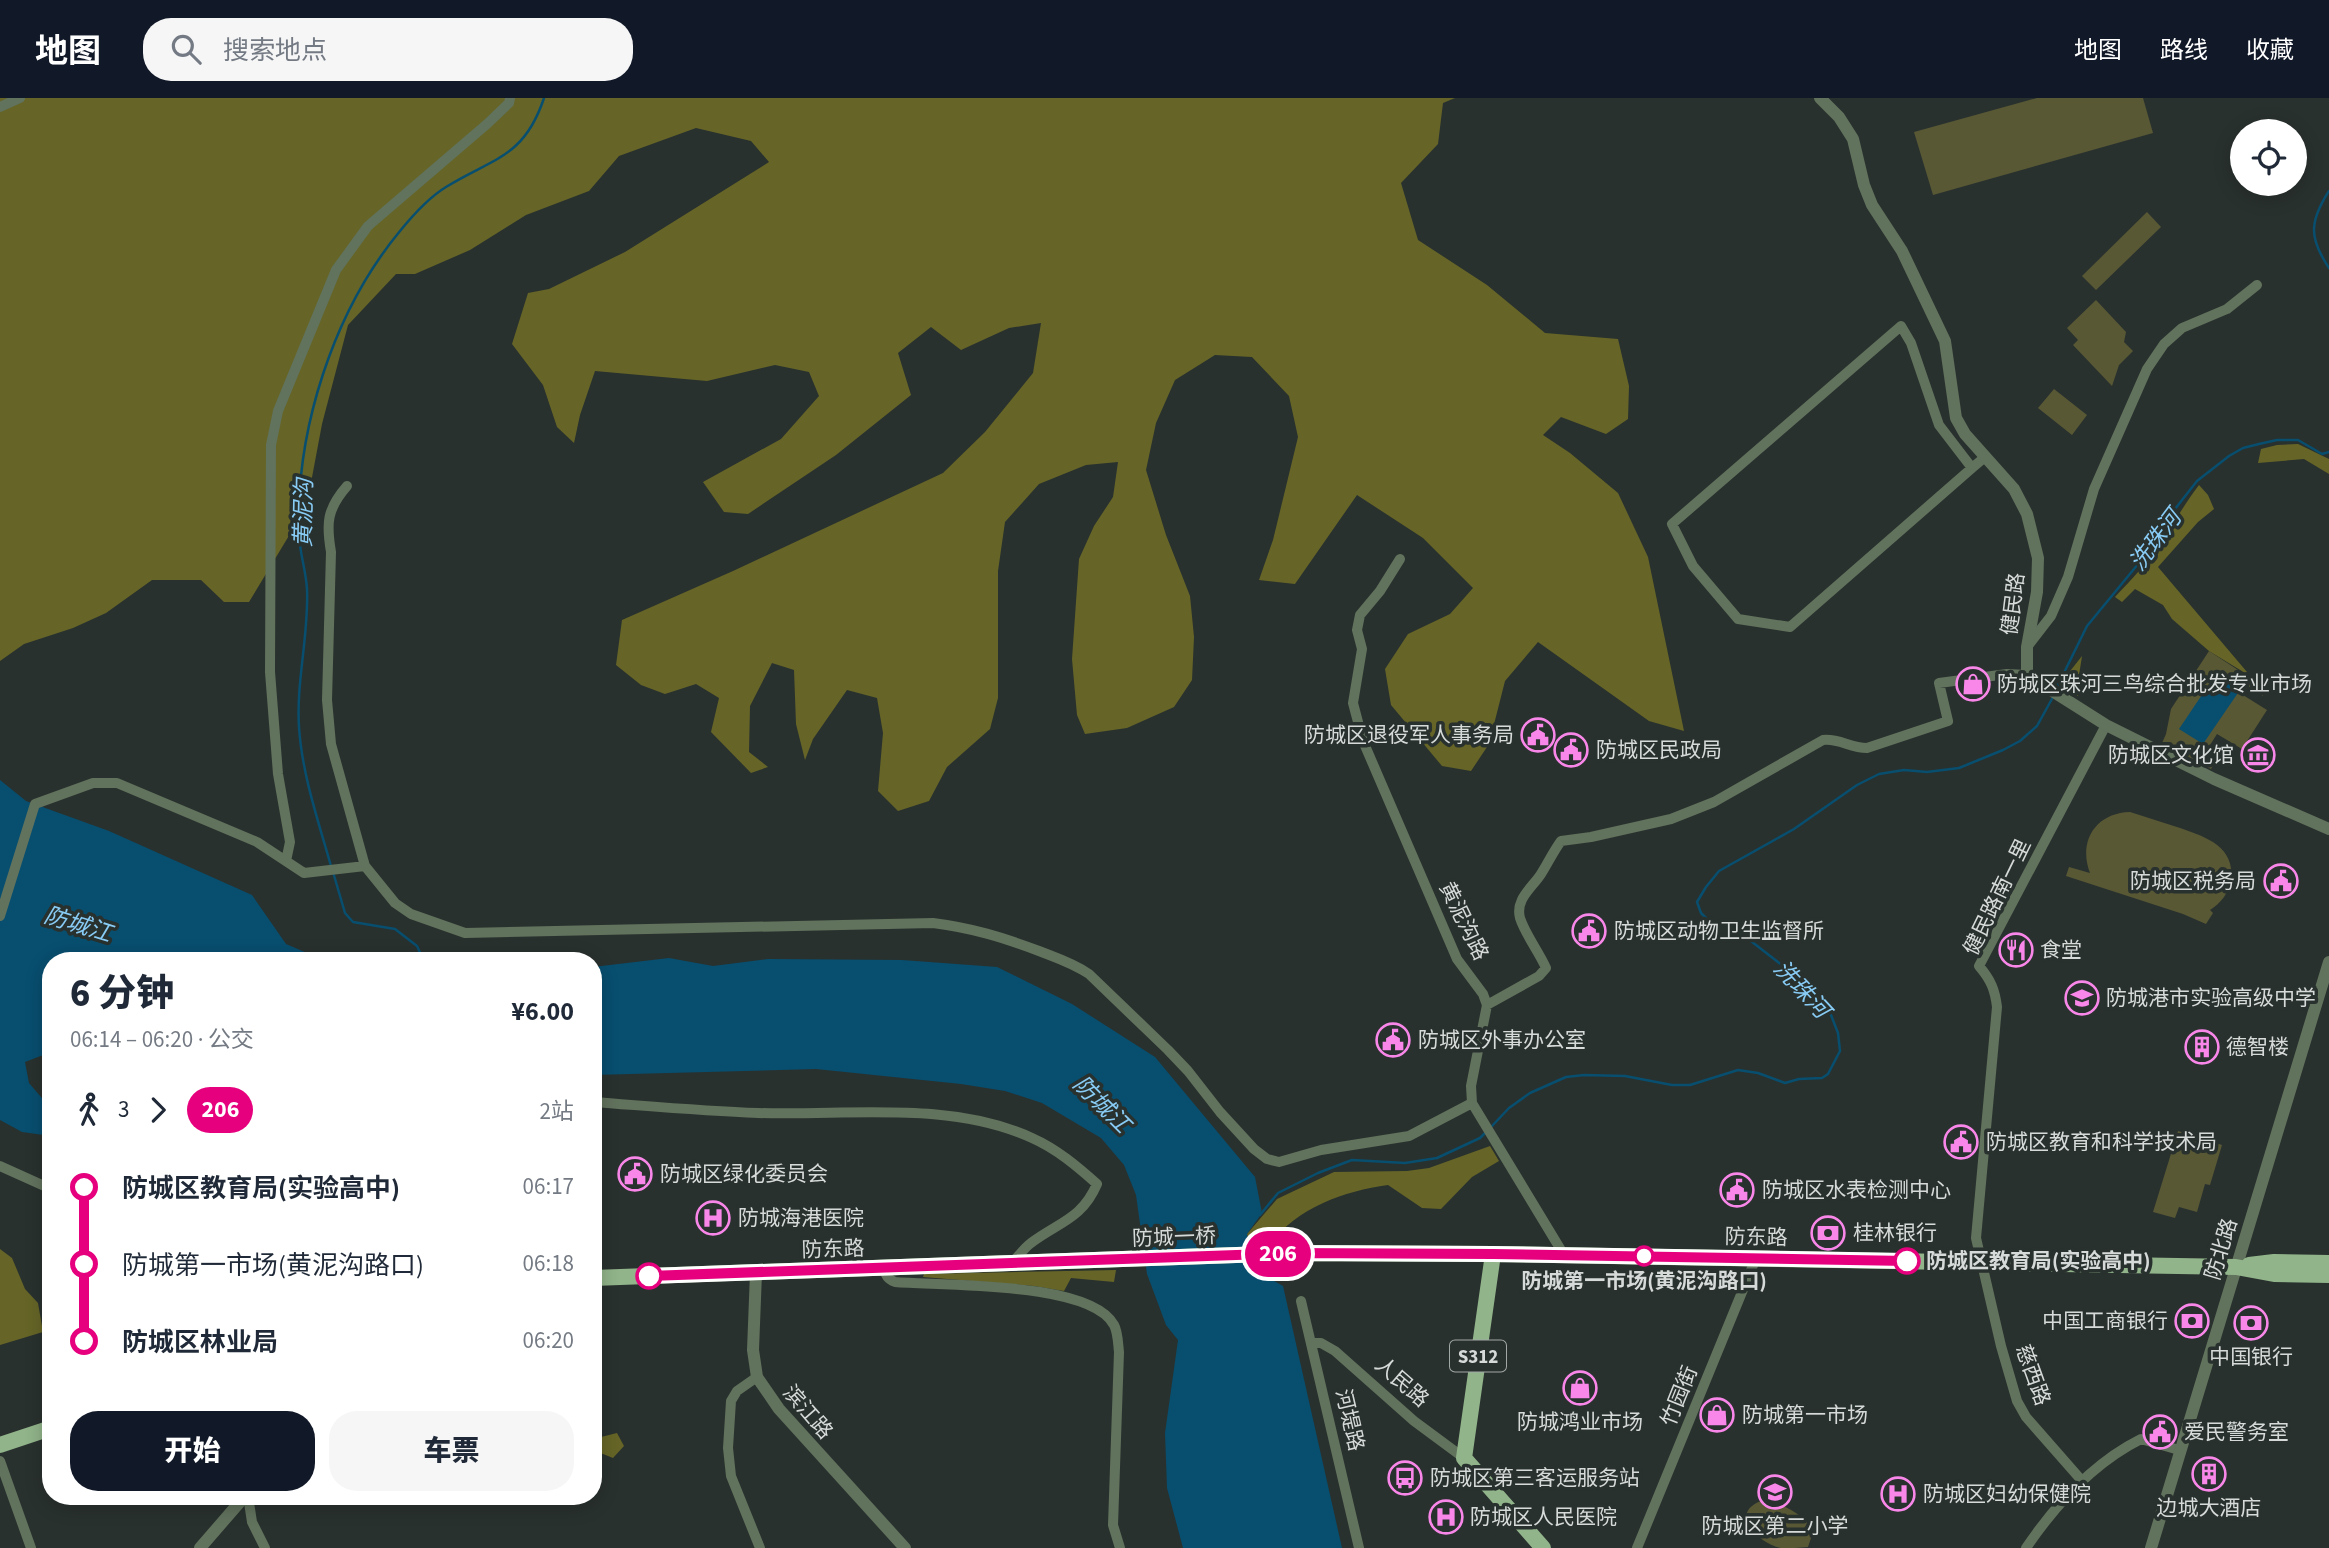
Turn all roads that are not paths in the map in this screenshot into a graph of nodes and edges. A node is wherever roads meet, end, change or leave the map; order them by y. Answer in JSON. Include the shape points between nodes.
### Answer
{"nodes":[{"id":1,"x":20,"y":98,"type":"edge"},
{"id":2,"x":510,"y":98,"type":"edge"},
{"id":3,"x":1820,"y":98,"type":"edge"},
{"id":4,"x":0,"y":107,"type":"edge"},
{"id":5,"x":2257,"y":285,"type":"dead end"},
{"id":6,"x":1984,"y":457,"type":"junction"},
{"id":7,"x":1972,"y":468,"type":"junction"},
{"id":8,"x":347,"y":486,"type":"dead end"},
{"id":9,"x":1400,"y":559,"type":"dead end"},
{"id":10,"x":2027,"y":647,"type":"junction"},
{"id":11,"x":2033,"y":678,"type":"junction"},
{"id":12,"x":2106,"y":725,"type":"junction"},
{"id":13,"x":2329,"y":829,"type":"edge"},
{"id":14,"x":286,"y":861,"type":"junction"},
{"id":15,"x":365,"y":866,"type":"junction"},
{"id":16,"x":0,"y":915,"type":"edge"},
{"id":17,"x":2329,"y":962,"type":"edge"},
{"id":18,"x":1487,"y":1005,"type":"junction"},
{"id":19,"x":602,"y":1103,"type":"edge"},
{"id":20,"x":1472,"y":1103,"type":"junction"},
{"id":21,"x":0,"y":1166,"type":"edge"},
{"id":22,"x":42,"y":1185,"type":"edge"},
{"id":23,"x":1275,"y":1254,"type":"joint"},
{"id":24,"x":1493,"y":1254,"type":"junction"},
{"id":25,"x":1564,"y":1255,"type":"junction"},
{"id":26,"x":1756,"y":1258,"type":"junction"},
{"id":27,"x":1074,"y":1262,"type":"joint"},
{"id":28,"x":1983,"y":1263,"type":"junction"},
{"id":29,"x":2329,"y":1263,"type":"edge"},
{"id":30,"x":1012,"y":1264,"type":"junction"},
{"id":31,"x":2236,"y":1267,"type":"junction"},
{"id":32,"x":885,"y":1268,"type":"junction"},
{"id":33,"x":756,"y":1273,"type":"junction"},
{"id":34,"x":2329,"y":1275,"type":"edge"},
{"id":35,"x":602,"y":1279,"type":"edge"},
{"id":36,"x":1301,"y":1301,"type":"dead end"},
{"id":37,"x":1312,"y":1343,"type":"junction"},
{"id":38,"x":757,"y":1377,"type":"junction"},
{"id":39,"x":42,"y":1431,"type":"edge"},
{"id":40,"x":0,"y":1445,"type":"edge"},
{"id":41,"x":2179,"y":1450,"type":"junction"},
{"id":42,"x":1464,"y":1458,"type":"junction"},
{"id":43,"x":0,"y":1461,"type":"edge"},
{"id":44,"x":2083,"y":1482,"type":"junction"},
{"id":45,"x":238,"y":1505,"type":"edge"},
{"id":46,"x":248,"y":1505,"type":"edge"},
{"id":47,"x":31,"y":1548,"type":"edge"},
{"id":48,"x":200,"y":1548,"type":"edge"},
{"id":49,"x":265,"y":1548,"type":"edge"},
{"id":50,"x":760,"y":1548,"type":"edge"},
{"id":51,"x":905,"y":1548,"type":"edge"},
{"id":52,"x":1120,"y":1548,"type":"edge"},
{"id":53,"x":1359,"y":1548,"type":"edge"},
{"id":54,"x":1543,"y":1548,"type":"edge"},
{"id":55,"x":1637,"y":1548,"type":"edge"},
{"id":56,"x":2025,"y":1548,"type":"edge"},
{"id":57,"x":2151,"y":1548,"type":"edge"}],
"edges":[{"from":1,"to":4,"type":"street"},
{"from":2,"to":14,"type":"street","via":[[487,124],[368,226],[336,270],[278,411],[271,445],[270,672],[278,774],[290,842]]},
{"from":3,"to":6,"type":"street","name":"健民路","via":[[1853,139],[1872,205],[1902,251],[1945,341],[1956,418]]},
{"from":5,"to":10,"type":"street","via":[[2227,309],[2182,328],[2147,369],[2094,489],[2068,577],[2051,616]]},
{"from":6,"to":7,"type":"street"},
{"from":6,"to":10,"type":"street","name":"健民路","via":[[2014,489],[2034,536],[2037,592]]},
{"from":7,"to":7,"type":"street","via":[[1939,425],[1901,326],[1672,524],[1692,566],[1738,619],[1790,627]]},
{"from":8,"to":15,"type":"street","via":[[332,505],[328,524],[327,700],[331,744]]},
{"from":9,"to":18,"type":"street","name":"黄泥沟路","via":[[1360,615],[1357,630],[1362,649],[1353,703],[1363,741],[1457,959]]},
{"from":10,"to":11,"type":"street","name":"健民路"},
{"from":11,"to":12,"type":"street"},
{"from":11,"to":18,"type":"street","via":[[2007,674],[1939,683],[1948,721],[1867,748],[1834,738],[1823,740],[1714,802],[1671,819],[1561,841],[1527,890],[1519,910],[1546,968]]},
{"from":12,"to":13,"type":"street"},
{"from":12,"to":28,"type":"street","name":"健民路南一里","via":[[1979,966],[1990,980],[1997,1007],[1976,1238]]},
{"from":14,"to":15,"type":"street","via":[[304,873]]},
{"from":14,"to":16,"type":"street","via":[[257,842],[117,783],[93,782],[36,804]]},
{"from":15,"to":20,"type":"street","via":[[395,903],[411,914],[465,933],[933,923],[993,934],[1075,964],[1089,974],[1188,1071],[1254,1149],[1279,1162],[1321,1150],[1409,1136]]},
{"from":17,"to":31,"type":"street","name":"防北路"},
{"from":18,"to":20,"type":"street","via":[[1471,1086]]},
{"from":19,"to":30,"type":"street","via":[[758,1113],[943,1114],[1032,1137],[1097,1184],[1086,1207],[1029,1244]]},
{"from":20,"to":25,"type":"street"},
{"from":21,"to":22,"type":"street"},
{"from":23,"to":24,"type":"main road","name":"防东路"},
{"from":23,"to":27,"type":"main road","name":"防城一桥"},
{"from":24,"to":25,"type":"main road","name":"防东路"},
{"from":24,"to":42,"type":"main road","number":"S312"},
{"from":25,"to":26,"type":"main road","name":"防东路"},
{"from":26,"to":28,"type":"main road","name":"防东路"},
{"from":26,"to":55,"type":"street","name":"竹园街"},
{"from":27,"to":30,"type":"main road","name":"防东路"},
{"from":28,"to":31,"type":"main road","name":"防东路"},
{"from":28,"to":44,"type":"street","name":"慈西路","via":[[2017,1401]]},
{"from":29,"to":31,"type":"main road","name":"防东路"},
{"from":30,"to":32,"type":"main road","name":"防东路"},
{"from":31,"to":34,"type":"main road","name":"防东路","via":[[2274,1274]]},
{"from":31,"to":41,"type":"street","name":"防北路"},
{"from":32,"to":33,"type":"main road","name":"防东路"},
{"from":32,"to":52,"type":"street","via":[[895,1282],[1035,1290],[1104,1314],[1114,1326],[1119,1352],[1113,1525]]},
{"from":33,"to":35,"type":"main road","name":"防东路"},
{"from":33,"to":38,"type":"street","name":"滨江路","via":[[753,1350]]},
{"from":36,"to":37,"type":"street","name":"河堤路"},
{"from":37,"to":42,"type":"street","name":"人民路","via":[[1335,1351]]},
{"from":37,"to":53,"type":"street","name":"河堤路"},
{"from":38,"to":50,"type":"street","via":[[731,1401],[728,1448],[731,1476]]},
{"from":38,"to":51,"type":"street","name":"滨江路","via":[[779,1409]]},
{"from":39,"to":40,"type":"main road"},
{"from":41,"to":44,"type":"street","via":[[2141,1439],[2116,1453]]},
{"from":41,"to":57,"type":"street","name":"防北路"},
{"from":42,"to":54,"type":"main road","name":"人民路"},
{"from":43,"to":47,"type":"street"},
{"from":44,"to":56,"type":"street","via":[[2056,1506]]},
{"from":45,"to":48,"type":"street"},
{"from":46,"to":49,"type":"street"}]}
